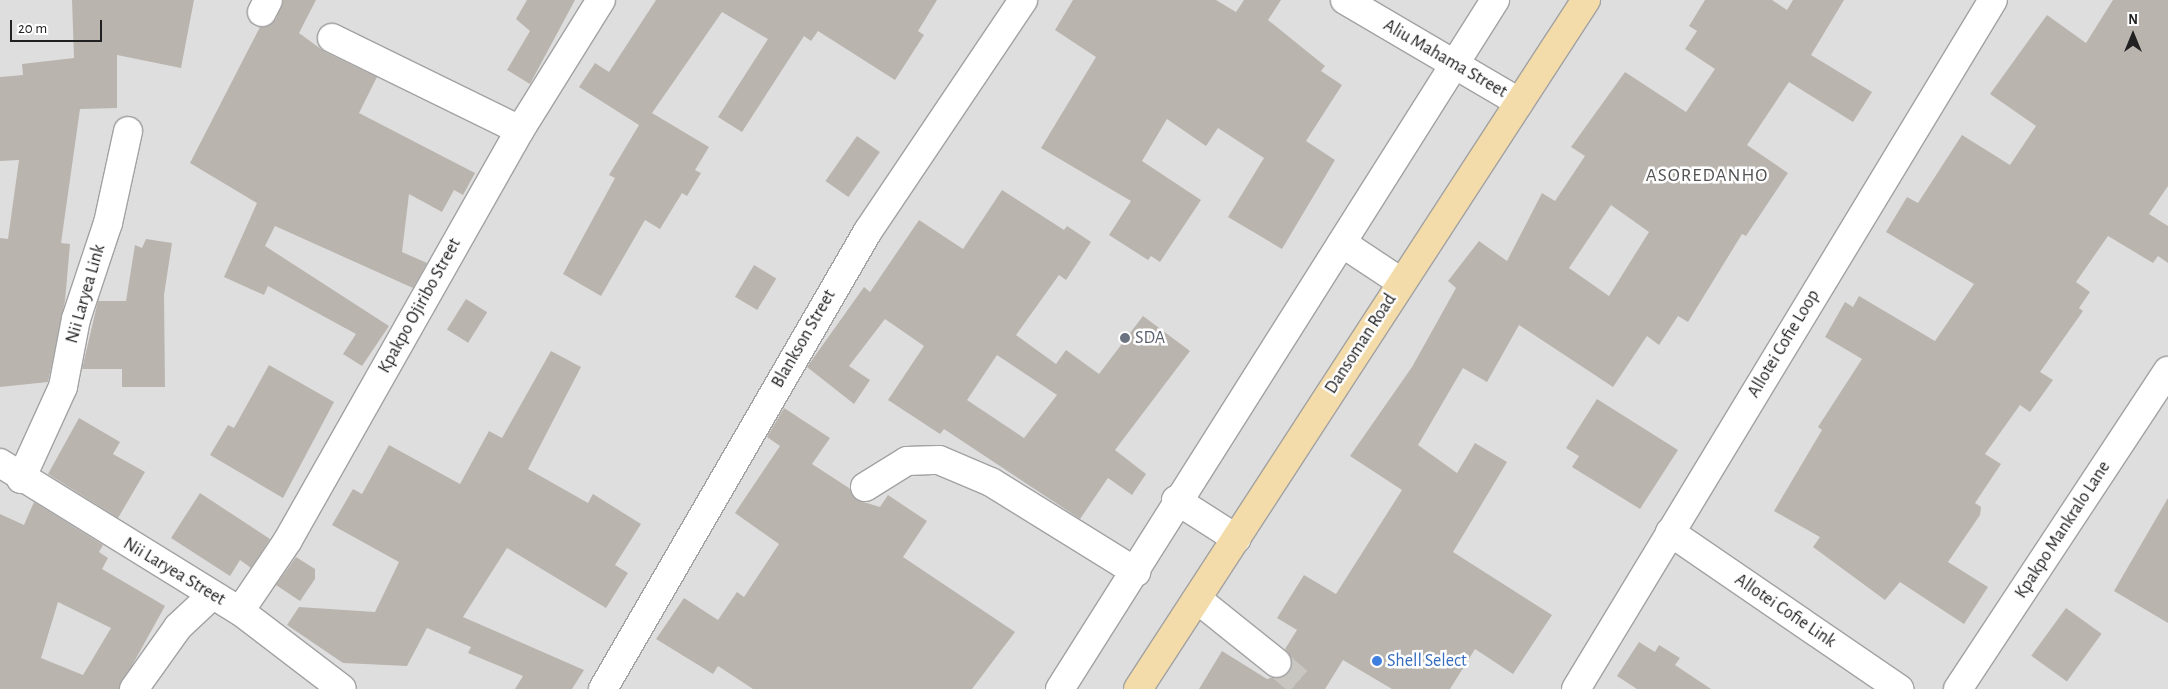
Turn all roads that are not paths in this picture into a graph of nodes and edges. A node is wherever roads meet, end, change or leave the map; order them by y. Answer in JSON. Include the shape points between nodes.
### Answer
{"nodes":[{"id":1,"x":601,"y":0,"type":"edge"},
{"id":2,"x":1023,"y":0,"type":"edge"},
{"id":3,"x":1345,"y":0,"type":"edge"},
{"id":4,"x":1495,"y":0,"type":"edge"},
{"id":5,"x":1586,"y":0,"type":"edge"},
{"id":6,"x":1993,"y":0,"type":"edge"},
{"id":7,"x":332,"y":38,"type":"dead end"},
{"id":8,"x":1453,"y":64,"type":"junction"},
{"id":9,"x":1520,"y":102,"type":"junction"},
{"id":10,"x":520,"y":130,"type":"junction"},
{"id":11,"x":128,"y":132,"type":"dead end"},
{"id":12,"x":1342,"y":243,"type":"junction"},
{"id":13,"x":1401,"y":282,"type":"junction"},
{"id":14,"x":2168,"y":371,"type":"edge"},
{"id":15,"x":10,"y":471,"type":"edge"},
{"id":16,"x":865,"y":487,"type":"dead end"},
{"id":17,"x":1176,"y":500,"type":"junction"},
{"id":18,"x":1670,"y":532,"type":"junction"},
{"id":19,"x":1237,"y":539,"type":"junction"},
{"id":20,"x":1136,"y":572,"type":"junction"},
{"id":21,"x":211,"y":596,"type":"junction"},
{"id":22,"x":1198,"y":599,"type":"junction"},
{"id":23,"x":240,"y":612,"type":"junction"},
{"id":24,"x":1277,"y":663,"type":"tunnel mouth"},
{"id":25,"x":134,"y":689,"type":"edge"},
{"id":26,"x":342,"y":689,"type":"edge"},
{"id":27,"x":603,"y":689,"type":"edge"},
{"id":28,"x":1060,"y":689,"type":"edge"},
{"id":29,"x":1138,"y":689,"type":"edge"},
{"id":30,"x":1576,"y":689,"type":"edge"},
{"id":31,"x":1899,"y":689,"type":"edge"},
{"id":32,"x":1958,"y":689,"type":"edge"}],
"edges":[{"from":1,"to":10,"type":"street","name":"Kpakpo Ojiribo Street"},
{"from":2,"to":27,"type":"street","name":"Blankson Street","via":[[868,230]]},
{"from":3,"to":8,"type":"street","name":"Aliu Mahama Street"},
{"from":4,"to":8,"type":"street"},
{"from":5,"to":9,"type":"main road","name":"Dansoman Road"},
{"from":6,"to":18,"type":"street","name":"Allotei Cofie Loop"},
{"from":7,"to":10,"type":"street"},
{"from":8,"to":9,"type":"street","name":"Aliu Mahama Street"},
{"from":8,"to":12,"type":"street"},
{"from":9,"to":13,"type":"main road","name":"Dansoman Road"},
{"from":10,"to":23,"type":"street","name":"Kpakpo Ojiribo Street","via":[[288,540]]},
{"from":11,"to":15,"type":"street","name":"Nii Laryea Link","via":[[108,223],[76,319],[63,387]]},
{"from":12,"to":13,"type":"street"},
{"from":12,"to":17,"type":"street"},
{"from":13,"to":19,"type":"main road","name":"Dansoman Road"},
{"from":14,"to":32,"type":"street","name":"Kpakpo Mankralo Lane"},
{"from":15,"to":21,"type":"street","name":"Nii Laryea Street"},
{"from":16,"to":20,"type":"street","via":[[907,461],[939,460],[991,482]]},
{"from":17,"to":19,"type":"street"},
{"from":17,"to":20,"type":"street"},
{"from":18,"to":30,"type":"street","name":"Allotei Cofie Loop"},
{"from":18,"to":31,"type":"street","name":"Allotei Cofie Link"},
{"from":19,"to":22,"type":"main road","name":"Dansoman Road"},
{"from":20,"to":28,"type":"street"},
{"from":21,"to":23,"type":"street","name":"Nii Laryea Street"},
{"from":21,"to":25,"type":"street","via":[[178,627]]},
{"from":22,"to":24,"type":"street"},
{"from":22,"to":29,"type":"main road","name":"Dansoman Road"},
{"from":23,"to":26,"type":"street","name":"Nii Laryea Street"}]}
